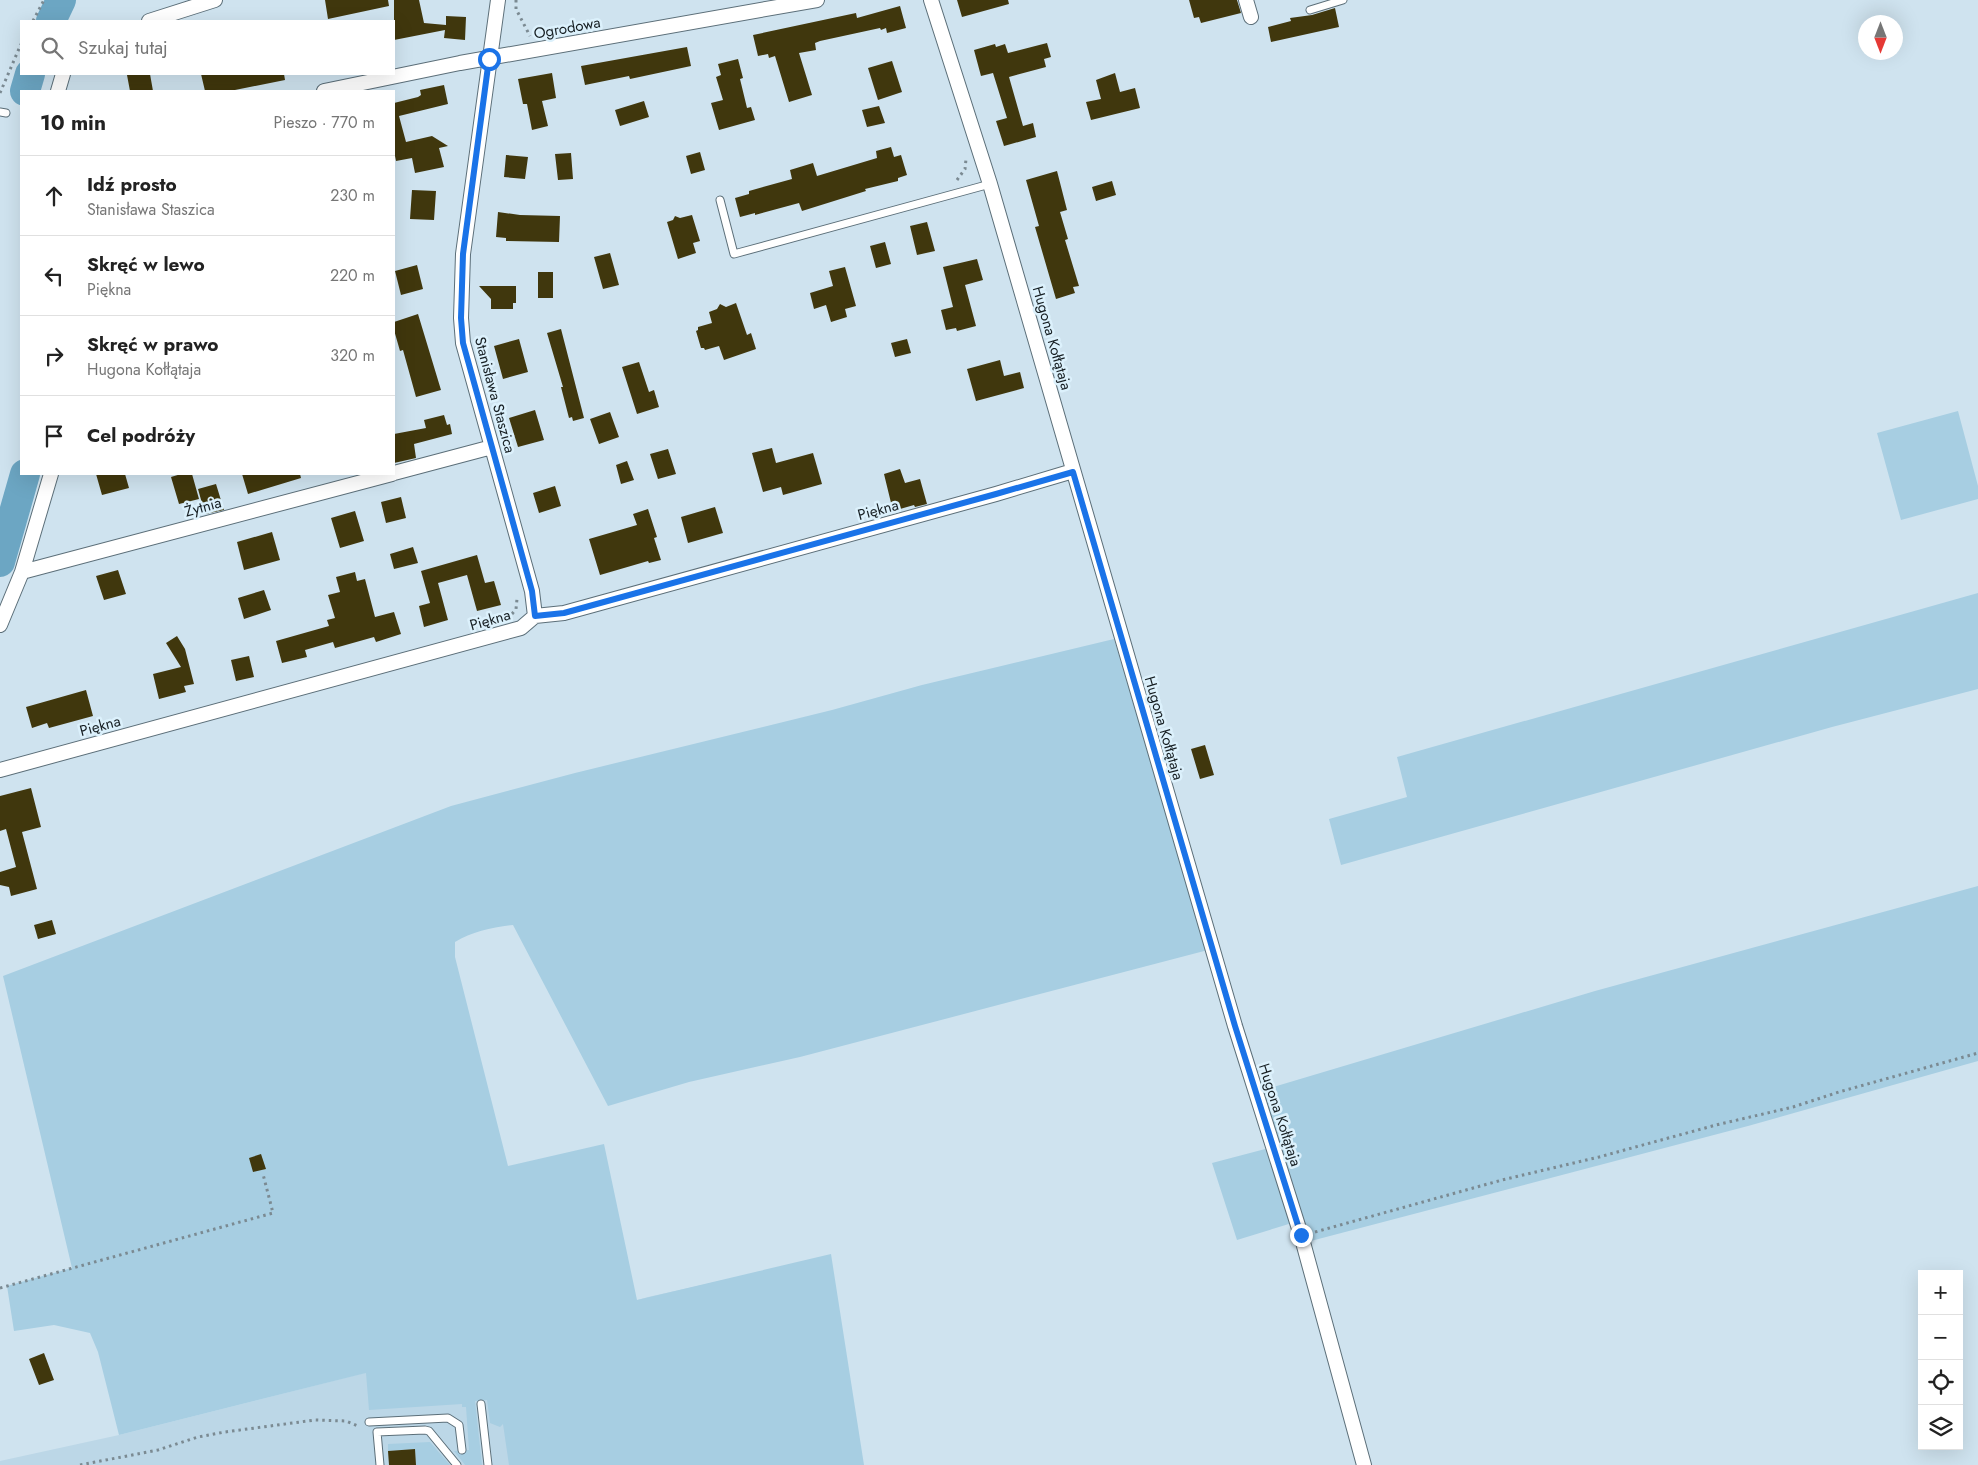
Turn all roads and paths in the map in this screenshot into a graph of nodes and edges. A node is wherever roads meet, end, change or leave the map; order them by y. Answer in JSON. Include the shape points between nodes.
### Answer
{"nodes":[{"id":1,"x":44,"y":0,"type":"edge"},
{"id":2,"x":215,"y":0,"type":"edge"},
{"id":3,"x":498,"y":0,"type":"edge"},
{"id":4,"x":516,"y":0,"type":"edge"},
{"id":5,"x":817,"y":0,"type":"edge"},
{"id":6,"x":931,"y":0,"type":"edge"},
{"id":7,"x":1246,"y":0,"type":"edge"},
{"id":8,"x":1343,"y":0,"type":"edge"},
{"id":9,"x":1310,"y":10,"type":"dead end"},
{"id":10,"x":1251,"y":18,"type":"dead end"},
{"id":11,"x":34,"y":20,"type":"edge"},
{"id":12,"x":152,"y":20,"type":"edge"},
{"id":13,"x":20,"y":46,"type":"edge"},
{"id":14,"x":538,"y":50,"type":"junction"},
{"id":15,"x":489,"y":59,"type":"junction"},
{"id":16,"x":64,"y":75,"type":"edge"},
{"id":17,"x":58,"y":90,"type":"edge"},
{"id":18,"x":329,"y":90,"type":"edge"},
{"id":19,"x":0,"y":93,"type":"edge"},
{"id":20,"x":963,"y":150,"type":"dead end"},
{"id":21,"x":953,"y":182,"type":"dead end"},
{"id":22,"x":990,"y":184,"type":"junction"},
{"id":23,"x":720,"y":200,"type":"dead end"},
{"id":24,"x":492,"y":447,"type":"junction"},
{"id":25,"x":395,"y":472,"type":"edge"},
{"id":26,"x":1073,"y":472,"type":"junction"},
{"id":27,"x":51,"y":475,"type":"edge"},
{"id":28,"x":386,"y":475,"type":"edge"},
{"id":29,"x":22,"y":572,"type":"junction"},
{"id":30,"x":535,"y":616,"type":"junction"},
{"id":31,"x":0,"y":625,"type":"edge"},
{"id":32,"x":0,"y":770,"type":"edge"},
{"id":33,"x":1978,"y":1054,"type":"edge"},
{"id":34,"x":263,"y":1174,"type":"dead end"},
{"id":35,"x":1301,"y":1235,"type":"junction"},
{"id":36,"x":0,"y":1288,"type":"edge"},
{"id":37,"x":481,"y":1404,"type":"dead end"},
{"id":38,"x":377,"y":1432,"type":"junction"},
{"id":39,"x":462,"y":1450,"type":"dead end"},
{"id":40,"x":80,"y":1465,"type":"edge"},
{"id":41,"x":380,"y":1465,"type":"edge"},
{"id":42,"x":457,"y":1465,"type":"edge"},
{"id":43,"x":488,"y":1465,"type":"edge"},
{"id":44,"x":1364,"y":1465,"type":"edge"}],
"edges":[{"from":1,"to":11,"type":"path"},
{"from":2,"to":12,"type":"street"},
{"from":3,"to":15,"type":"street","name":"Stanisława Staszica"},
{"from":4,"to":14,"type":"path","via":[[516,9]]},
{"from":5,"to":14,"type":"street","name":"Ogrodowa"},
{"from":6,"to":22,"type":"street","name":"Hugona Kołłątaja"},
{"from":7,"to":10,"type":"street"},
{"from":8,"to":9,"type":"lane"},
{"from":13,"to":19,"type":"path"},
{"from":14,"to":15,"type":"street","name":"Ogrodowa"},
{"from":15,"to":18,"type":"street","name":"Ogrodowa"},
{"from":15,"to":24,"type":"street","name":"Stanisława Staszica","via":[[463,254],[461,318],[463,343]]},
{"from":16,"to":17,"type":"street"},
{"from":20,"to":21,"type":"path","via":[[965,169]]},
{"from":22,"to":23,"type":"lane","via":[[734,254]]},
{"from":22,"to":26,"type":"street","name":"Hugona Kołłątaja"},
{"from":24,"to":25,"type":"street","name":"Żytnia"},
{"from":24,"to":30,"type":"street","name":"Stanisława Staszica","via":[[532,591]]},
{"from":26,"to":30,"type":"street","name":"Piękna","via":[[564,613]]},
{"from":26,"to":35,"type":"street","name":"Hugona Kołłątaja","via":[[1235,1026]]},
{"from":27,"to":29,"type":"street"},
{"from":28,"to":29,"type":"street","name":"Żytnia"},
{"from":29,"to":31,"type":"street"},
{"from":30,"to":32,"type":"street","name":"Piękna","via":[[521,628]]},
{"from":33,"to":35,"type":"path","via":[[1793,1107],[1502,1180]]},
{"from":34,"to":36,"type":"path","via":[[273,1213]]},
{"from":35,"to":44,"type":"street","name":"Hugona Kołłątaja"},
{"from":37,"to":43,"type":"lane"},
{"from":38,"to":39,"type":"lane","via":[[372,1422],[448,1418],[459,1425]]},
{"from":38,"to":40,"type":"path","via":[[367,1432],[346,1421],[315,1420],[198,1437],[158,1450]]},
{"from":38,"to":41,"type":"lane"},
{"from":38,"to":42,"type":"lane","via":[[429,1431]]}]}
